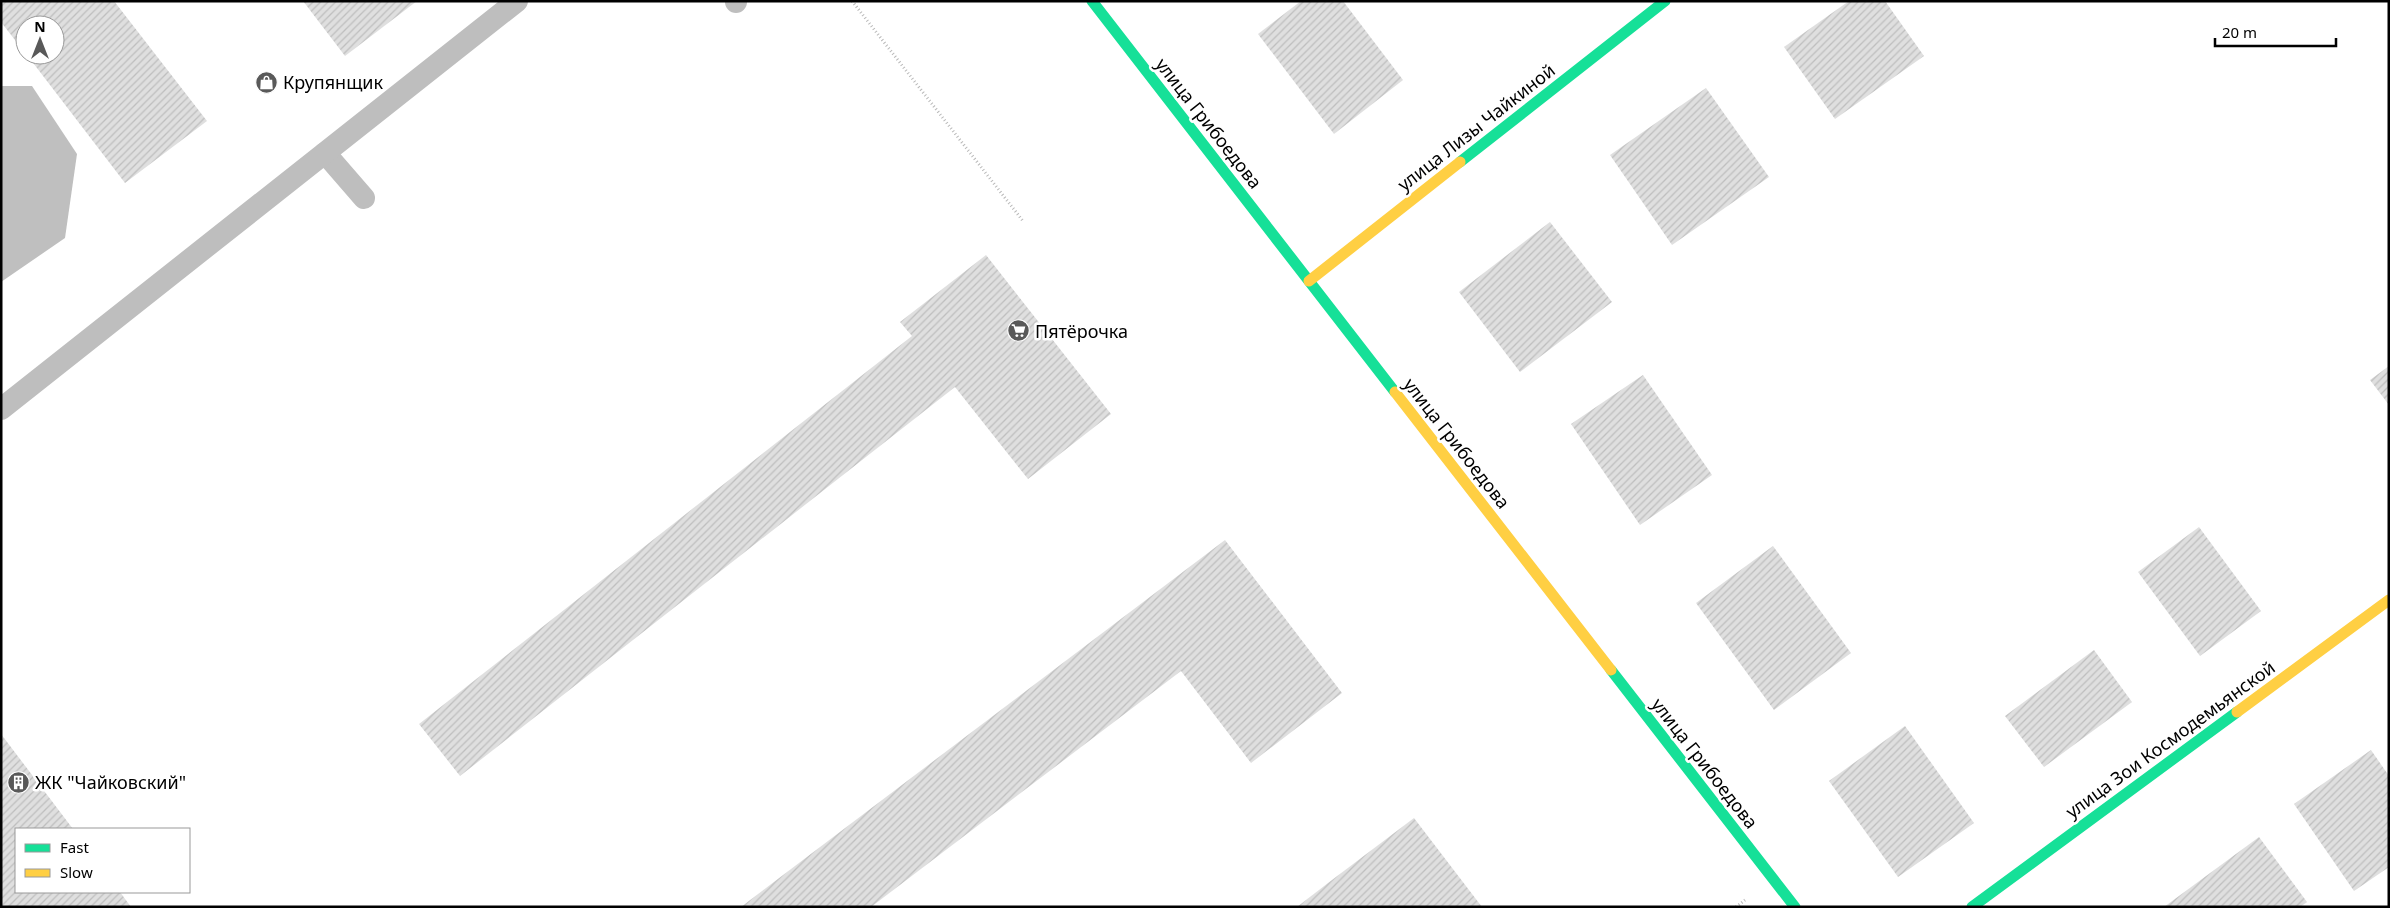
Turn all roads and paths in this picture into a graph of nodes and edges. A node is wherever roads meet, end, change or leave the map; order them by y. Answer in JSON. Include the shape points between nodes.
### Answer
{"nodes":[{"id":1,"x":517,"y":1,"type":"edge"},
{"id":2,"x":852,"y":1,"type":"edge"},
{"id":3,"x":1092,"y":1,"type":"edge"},
{"id":4,"x":1664,"y":1,"type":"edge"},
{"id":5,"x":325,"y":153,"type":"junction"},
{"id":6,"x":364,"y":198,"type":"dead end"},
{"id":7,"x":1023,"y":221,"type":"dead end"},
{"id":8,"x":1309,"y":281,"type":"junction"},
{"id":9,"x":1,"y":409,"type":"edge"},
{"id":10,"x":2389,"y":600,"type":"edge"},
{"id":11,"x":1795,"y":907,"type":"edge"},
{"id":12,"x":1972,"y":907,"type":"edge"}],
"edges":[{"from":1,"to":5,"type":"lane"},
{"from":2,"to":7,"type":"path"},
{"from":3,"to":8,"type":"street","name":"улица Грибоедова"},
{"from":4,"to":8,"type":"street","name":"улица Лизы Чайкиной"},
{"from":5,"to":6,"type":"lane"},
{"from":5,"to":9,"type":"lane"},
{"from":8,"to":11,"type":"street","name":"улица Грибоедова"},
{"from":10,"to":12,"type":"street","name":"улица Зои Космодемьянской"}]}
